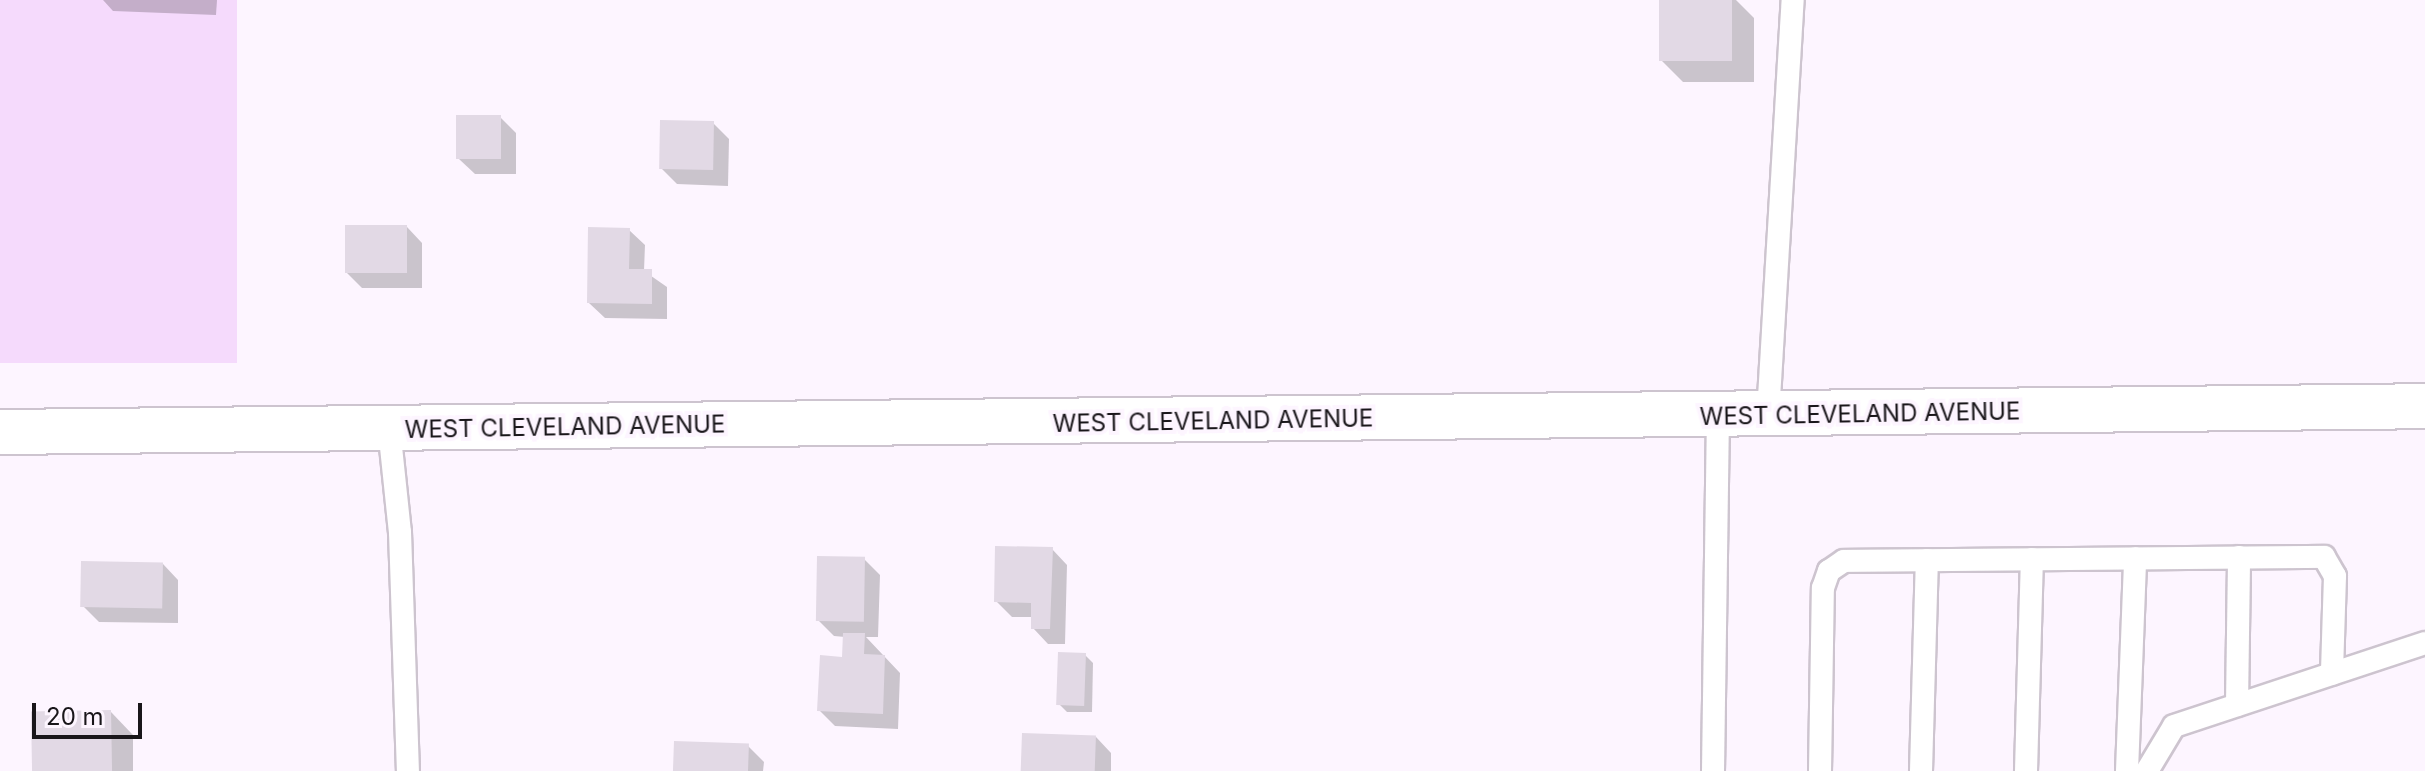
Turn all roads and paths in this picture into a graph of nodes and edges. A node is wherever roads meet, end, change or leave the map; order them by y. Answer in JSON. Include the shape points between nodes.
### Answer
{"nodes":[{"id":1,"x":1793,"y":0,"type":"edge"},
{"id":2,"x":2425,"y":406,"type":"edge"},
{"id":3,"x":1718,"y":415,"type":"junction"},
{"id":4,"x":1768,"y":415,"type":"junction"},
{"id":5,"x":389,"y":428,"type":"junction"},
{"id":6,"x":0,"y":432,"type":"edge"},
{"id":7,"x":2239,"y":557,"type":"junction"},
{"id":8,"x":2135,"y":558,"type":"junction"},
{"id":9,"x":2032,"y":559,"type":"junction"},
{"id":10,"x":1927,"y":560,"type":"junction"},
{"id":11,"x":2425,"y":643,"type":"edge"},
{"id":12,"x":2332,"y":674,"type":"junction"},
{"id":13,"x":2237,"y":705,"type":"junction"},
{"id":14,"x":408,"y":771,"type":"edge"},
{"id":15,"x":1713,"y":771,"type":"edge"},
{"id":16,"x":1820,"y":771,"type":"edge"},
{"id":17,"x":1921,"y":771,"type":"edge"},
{"id":18,"x":2026,"y":771,"type":"edge"},
{"id":19,"x":2127,"y":771,"type":"edge"},
{"id":20,"x":2147,"y":771,"type":"edge"}],
"edges":[{"from":1,"to":4,"type":"lane"},
{"from":2,"to":4,"type":"main road","name":"WEST CLEVELAND AVENUE"},
{"from":3,"to":4,"type":"main road","name":"WEST CLEVELAND AVENUE"},
{"from":3,"to":5,"type":"main road","name":"WEST CLEVELAND AVENUE"},
{"from":3,"to":15,"type":"lane"},
{"from":5,"to":6,"type":"main road","name":"WEST CLEVELAND AVENUE"},
{"from":5,"to":14,"type":"lane","via":[[400,532]]},
{"from":7,"to":8,"type":"lane"},
{"from":7,"to":12,"type":"lane","via":[[2316,556],[2332,563]]},
{"from":7,"to":13,"type":"lane"},
{"from":8,"to":9,"type":"lane"},
{"from":8,"to":19,"type":"lane"},
{"from":9,"to":10,"type":"lane"},
{"from":9,"to":18,"type":"lane"},
{"from":10,"to":16,"type":"lane","via":[[1844,561],[1829,571],[1823,588]]},
{"from":10,"to":17,"type":"lane"},
{"from":11,"to":12,"type":"lane"},
{"from":12,"to":13,"type":"lane"},
{"from":13,"to":20,"type":"lane","via":[[2174,726]]}]}
